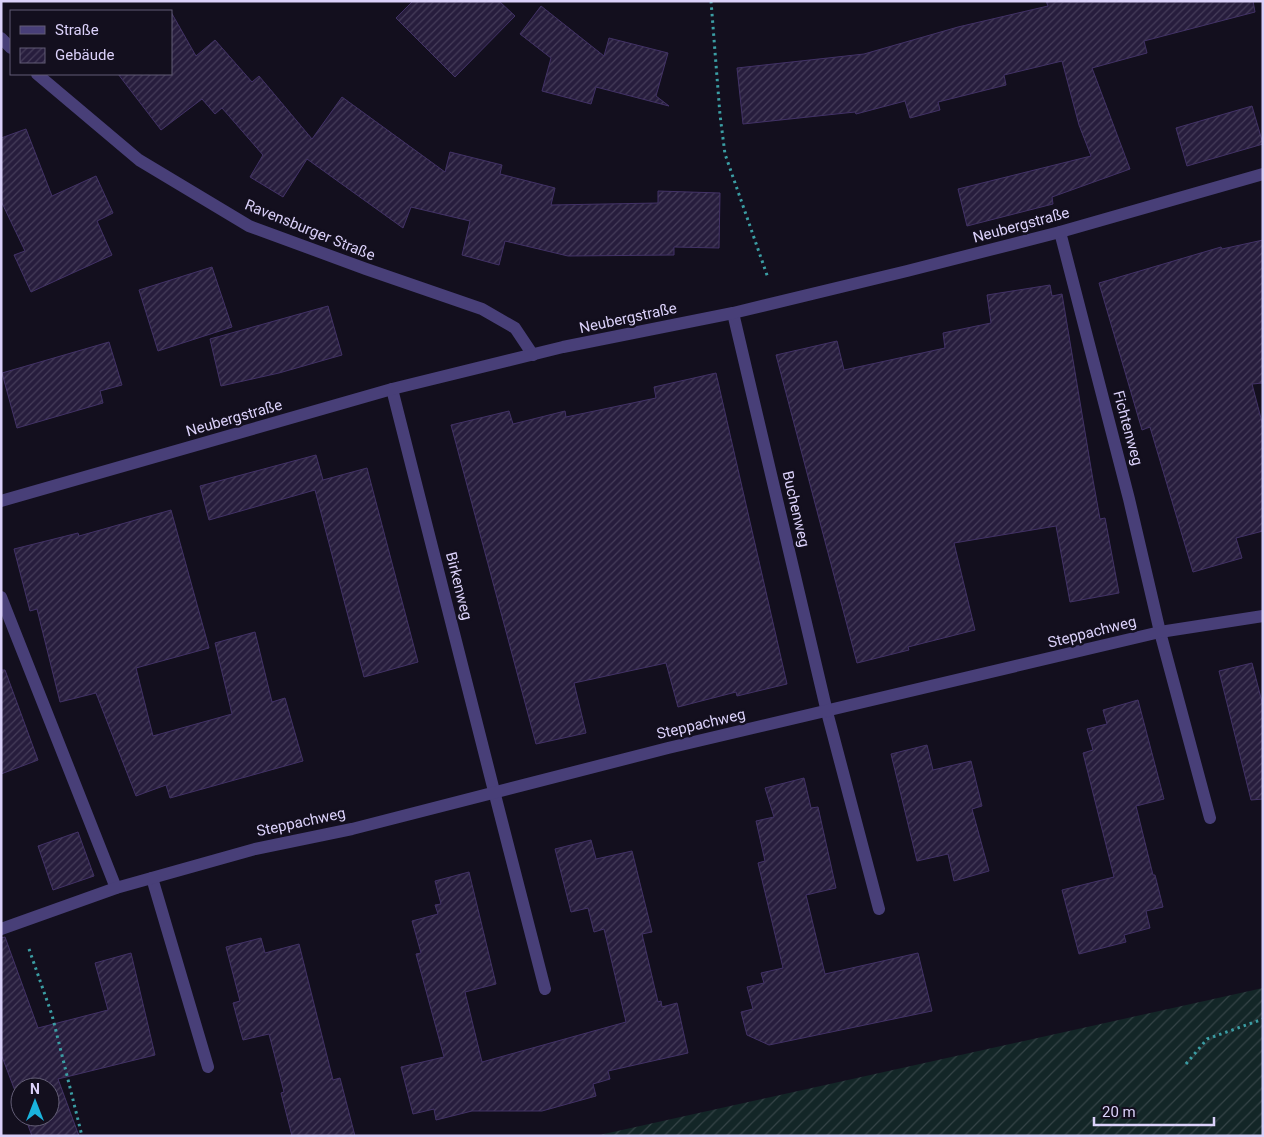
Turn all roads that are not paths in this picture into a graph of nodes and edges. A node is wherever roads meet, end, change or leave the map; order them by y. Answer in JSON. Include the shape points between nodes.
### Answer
{"nodes":[{"id":1,"x":1,"y":38,"type":"edge"},
{"id":2,"x":10,"y":47,"type":"edge"},
{"id":3,"x":39,"y":75,"type":"edge"},
{"id":4,"x":1263,"y":174,"type":"edge"},
{"id":5,"x":1060,"y":232,"type":"junction"},
{"id":6,"x":733,"y":313,"type":"junction"},
{"id":7,"x":533,"y":355,"type":"junction"},
{"id":8,"x":392,"y":389,"type":"junction"},
{"id":9,"x":1,"y":501,"type":"edge"},
{"id":10,"x":1,"y":597,"type":"edge"},
{"id":11,"x":1263,"y":616,"type":"edge"},
{"id":12,"x":1160,"y":632,"type":"junction"},
{"id":13,"x":827,"y":712,"type":"junction"},
{"id":14,"x":494,"y":791,"type":"junction"},
{"id":15,"x":1210,"y":818,"type":"dead end"},
{"id":16,"x":152,"y":878,"type":"junction"},
{"id":17,"x":116,"y":888,"type":"junction"},
{"id":18,"x":879,"y":909,"type":"dead end"},
{"id":19,"x":1,"y":929,"type":"edge"},
{"id":20,"x":545,"y":989,"type":"dead end"},
{"id":21,"x":208,"y":1066,"type":"dead end"}],
"edges":[{"from":1,"to":2,"type":"street"},
{"from":3,"to":7,"type":"street","name":"Ravensburger Straße","via":[[139,160],[249,226],[482,309],[515,328]]},
{"from":4,"to":5,"type":"street","name":"Neubergstraße"},
{"from":5,"to":6,"type":"street","name":"Neubergstraße"},
{"from":5,"to":12,"type":"street","name":"Fichtenweg"},
{"from":6,"to":7,"type":"street","name":"Neubergstraße"},
{"from":6,"to":13,"type":"street","name":"Buchenweg"},
{"from":7,"to":8,"type":"street","name":"Neubergstraße"},
{"from":8,"to":9,"type":"street","name":"Neubergstraße"},
{"from":8,"to":14,"type":"street","name":"Birkenweg"},
{"from":10,"to":17,"type":"street"},
{"from":11,"to":12,"type":"street","name":"Steppachweg"},
{"from":12,"to":13,"type":"street","name":"Steppachweg"},
{"from":12,"to":15,"type":"street","name":"Steppachweg"},
{"from":13,"to":14,"type":"street","name":"Steppachweg"},
{"from":13,"to":18,"type":"street"},
{"from":14,"to":16,"type":"street","name":"Steppachweg","via":[[352,829],[255,849]]},
{"from":14,"to":20,"type":"street"},
{"from":16,"to":17,"type":"street","name":"Steppachweg"},
{"from":16,"to":21,"type":"street"},
{"from":17,"to":19,"type":"street","name":"Steppachweg"}]}
